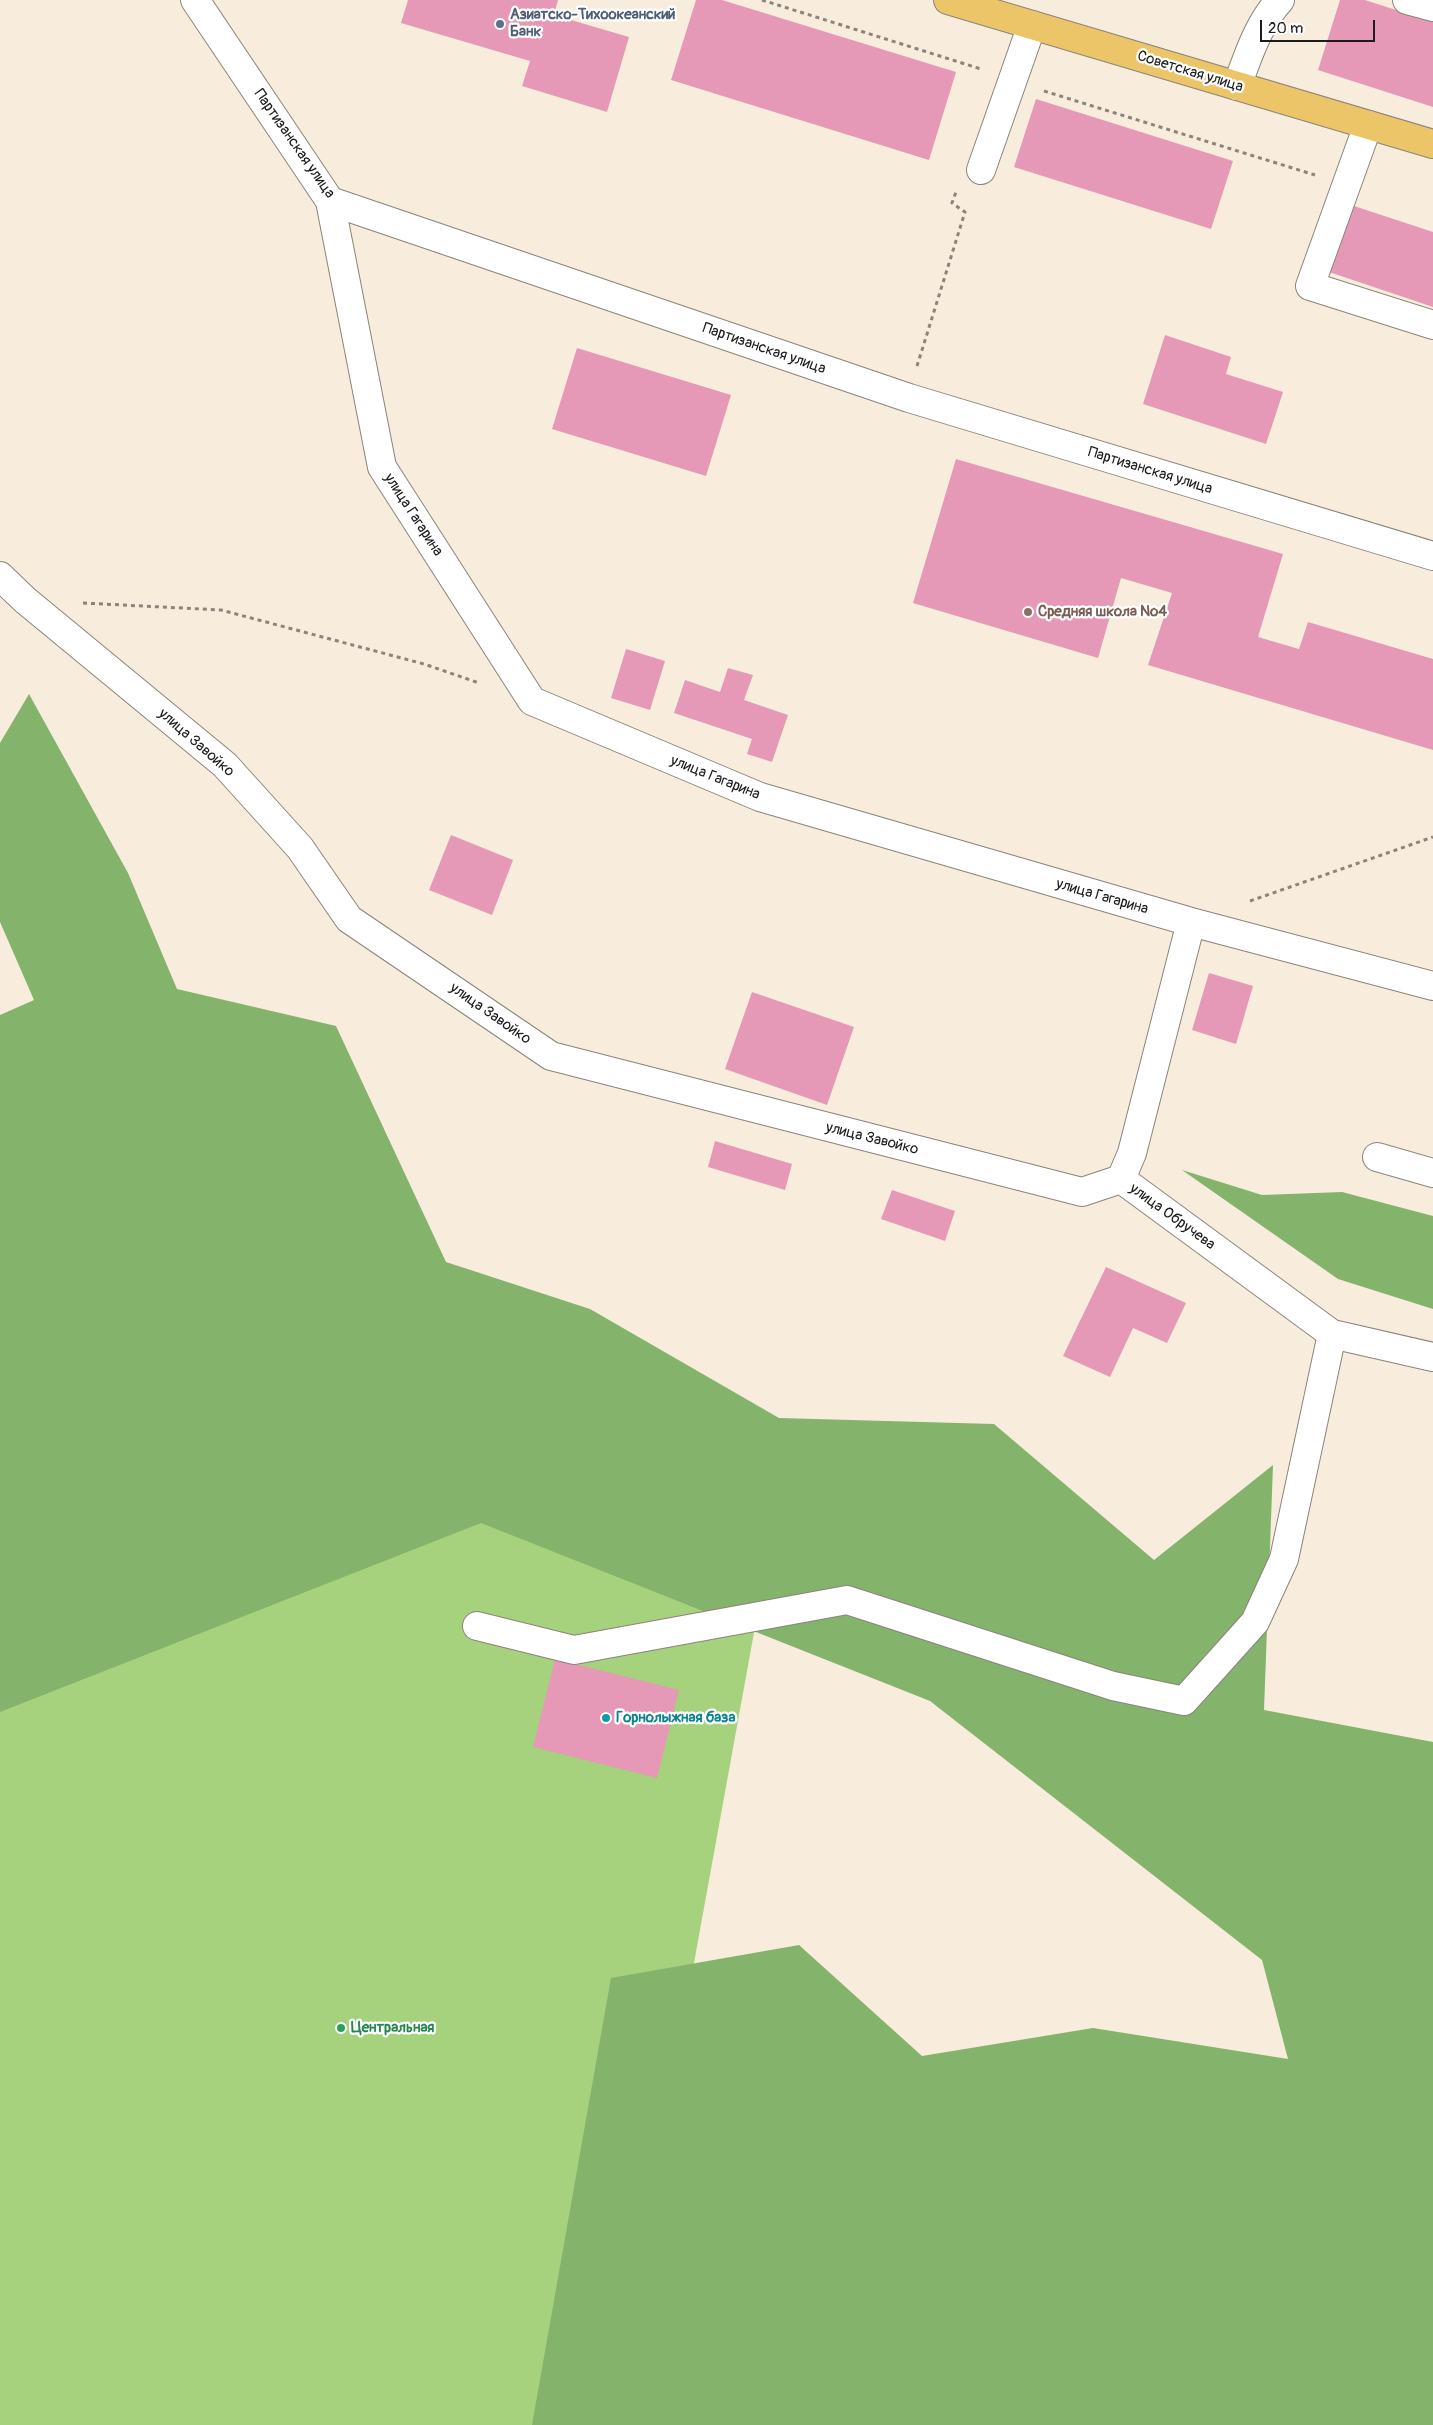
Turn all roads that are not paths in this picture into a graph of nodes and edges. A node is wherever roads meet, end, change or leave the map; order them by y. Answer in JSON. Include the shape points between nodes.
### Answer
{"nodes":[{"id":1,"x":195,"y":0,"type":"edge"},
{"id":2,"x":948,"y":0,"type":"edge"},
{"id":3,"x":1280,"y":0,"type":"edge"},
{"id":4,"x":1407,"y":0,"type":"edge"},
{"id":5,"x":1433,"y":7,"type":"edge"},
{"id":6,"x":1032,"y":25,"type":"junction"},
{"id":7,"x":1237,"y":86,"type":"junction"},
{"id":8,"x":1368,"y":125,"type":"junction"},
{"id":9,"x":1433,"y":144,"type":"edge"},
{"id":10,"x":982,"y":170,"type":"dead end"},
{"id":11,"x":330,"y":201,"type":"junction"},
{"id":12,"x":1433,"y":325,"type":"edge"},
{"id":13,"x":1433,"y":556,"type":"edge"},
{"id":14,"x":0,"y":576,"type":"edge"},
{"id":15,"x":1190,"y":922,"type":"junction"},
{"id":16,"x":1433,"y":986,"type":"edge"},
{"id":17,"x":1377,"y":1157,"type":"dead end"},
{"id":18,"x":1433,"y":1173,"type":"edge"},
{"id":19,"x":1121,"y":1179,"type":"junction"},
{"id":20,"x":1332,"y":1334,"type":"junction"},
{"id":21,"x":1433,"y":1357,"type":"edge"},
{"id":22,"x":477,"y":1626,"type":"dead end"}],
"edges":[{"from":1,"to":11,"type":"street","name":"Партизанская улица"},
{"from":2,"to":6,"type":"main road","name":"Советская улица"},
{"from":3,"to":7,"type":"street","via":[[1252,45]]},
{"from":4,"to":5,"type":"street"},
{"from":6,"to":7,"type":"main road","name":"Советская улица"},
{"from":6,"to":10,"type":"street"},
{"from":7,"to":8,"type":"main road","name":"Советская улица"},
{"from":8,"to":9,"type":"main road","name":"Советская улица"},
{"from":8,"to":12,"type":"street","via":[[1310,286]]},
{"from":11,"to":13,"type":"street","name":"Партизанская улица","via":[[909,398]]},
{"from":11,"to":15,"type":"street","name":"улица Гагарина","via":[[382,467],[532,701],[760,797]]},
{"from":14,"to":19,"type":"street","name":"улица Завойко","via":[[225,765],[300,848],[349,919],[551,1056],[1082,1192]]},
{"from":15,"to":16,"type":"street","name":"улица Гагарина"},
{"from":15,"to":19,"type":"street","via":[[1132,1153]]},
{"from":17,"to":18,"type":"street"},
{"from":19,"to":20,"type":"street","name":"улица Обручева"},
{"from":20,"to":21,"type":"street"},
{"from":20,"to":22,"type":"street","via":[[1284,1559],[1255,1622],[1184,1700],[1113,1686],[847,1600],[574,1650]]}]}
